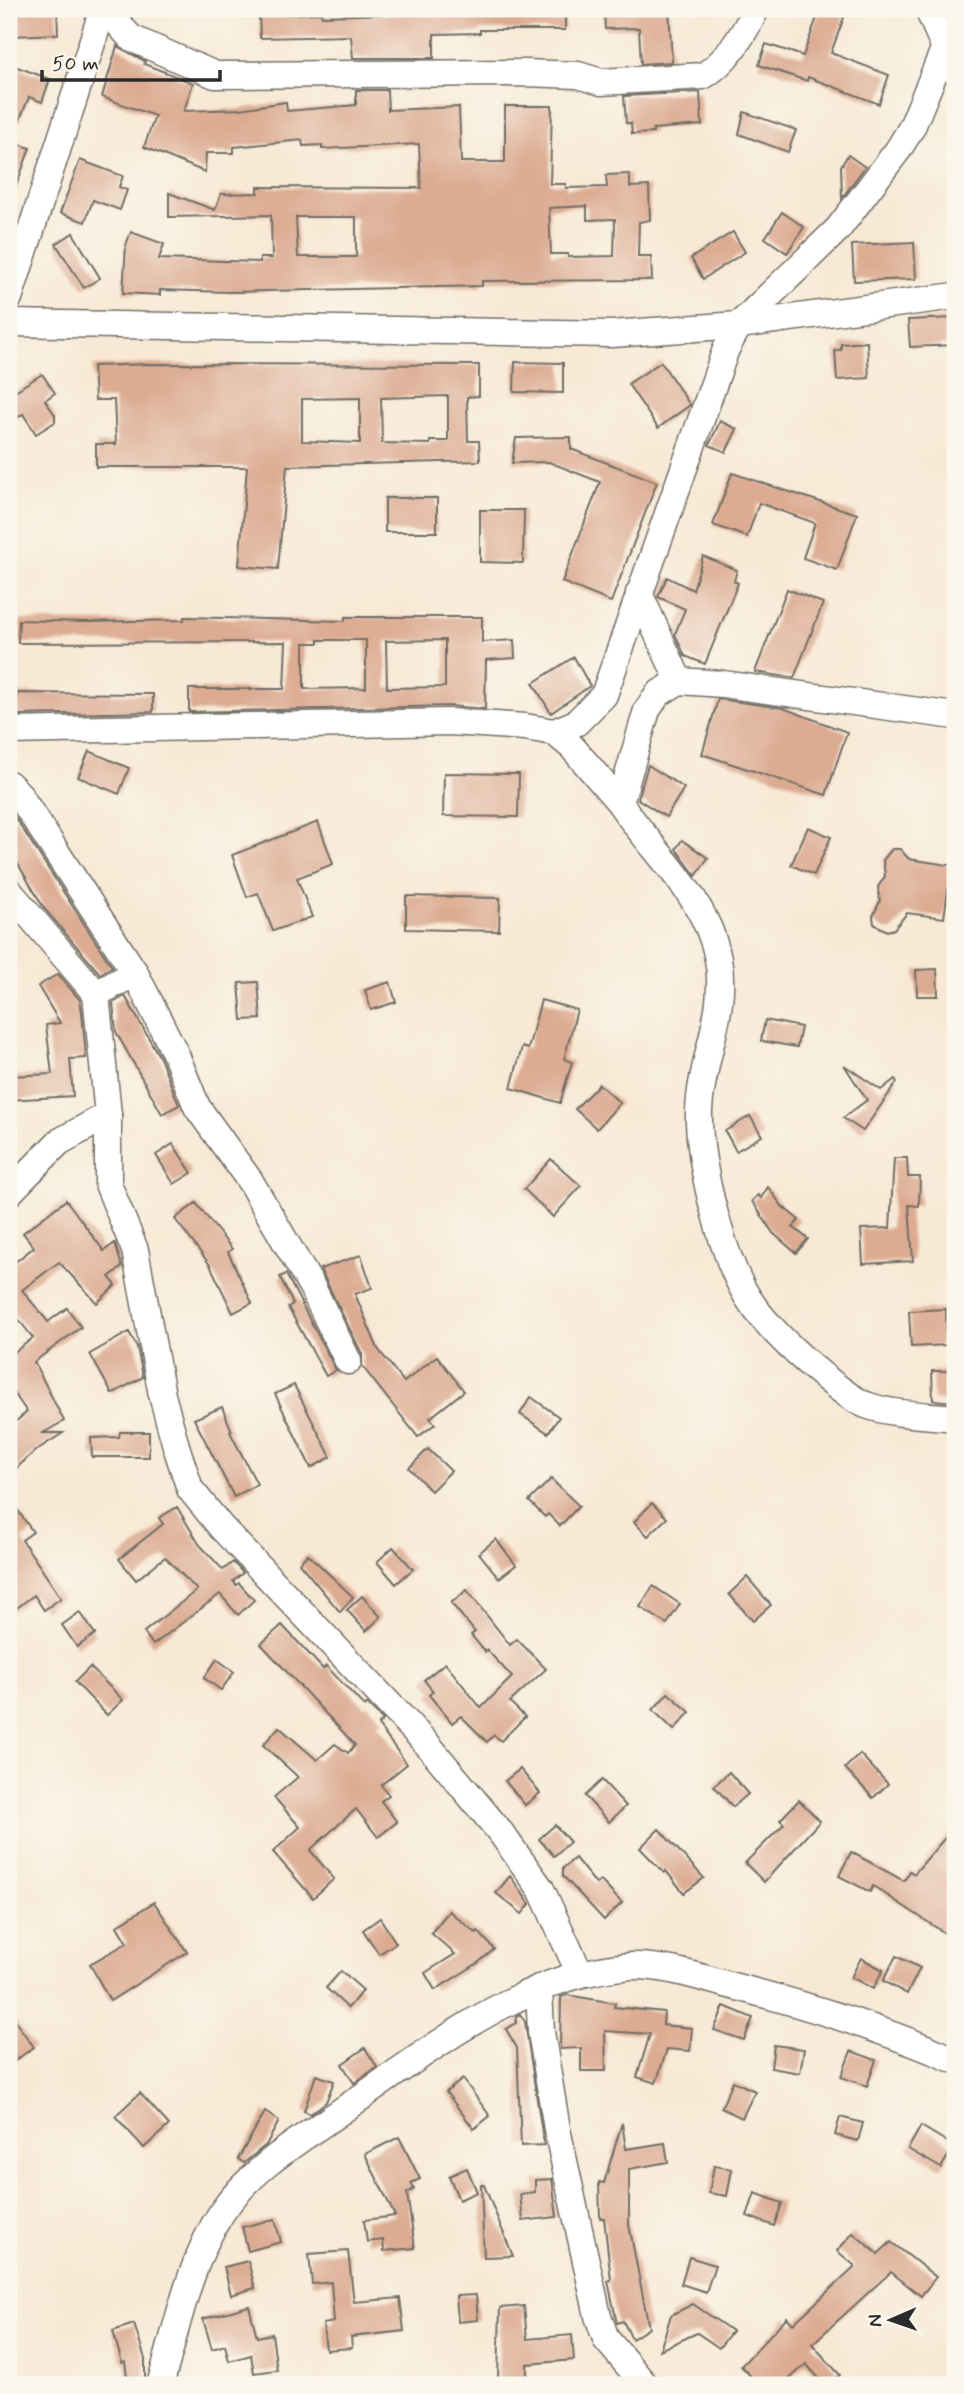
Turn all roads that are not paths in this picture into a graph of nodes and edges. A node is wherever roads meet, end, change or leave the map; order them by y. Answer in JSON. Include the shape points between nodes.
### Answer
{"nodes":[{"id":1,"x":103,"y":9,"type":"edge"},
{"id":2,"x":113,"y":9,"type":"edge"},
{"id":3,"x":756,"y":9,"type":"edge"},
{"id":4,"x":928,"y":9,"type":"edge"},
{"id":5,"x":950,"y":59,"type":"edge"},
{"id":6,"x":955,"y":296,"type":"edge"},
{"id":7,"x":9,"y":298,"type":"edge"},
{"id":8,"x":9,"y":323,"type":"edge"},
{"id":9,"x":739,"y":325,"type":"junction"},
{"id":10,"x":639,"y":593,"type":"junction"},
{"id":11,"x":679,"y":681,"type":"junction"},
{"id":12,"x":955,"y":716,"type":"edge"},
{"id":13,"x":9,"y":731,"type":"edge"},
{"id":14,"x":554,"y":732,"type":"junction"},
{"id":15,"x":9,"y":784,"type":"edge"},
{"id":16,"x":620,"y":803,"type":"junction"},
{"id":17,"x":9,"y":891,"type":"edge"},
{"id":18,"x":135,"y":974,"type":"junction"},
{"id":19,"x":96,"y":994,"type":"junction"},
{"id":20,"x":108,"y":1115,"type":"junction"},
{"id":21,"x":9,"y":1193,"type":"edge"},
{"id":22,"x":348,"y":1361,"type":"dead end"},
{"id":23,"x":955,"y":1418,"type":"edge"},
{"id":24,"x":580,"y":1974,"type":"junction"},
{"id":25,"x":539,"y":1988,"type":"junction"},
{"id":26,"x":955,"y":2060,"type":"edge"},
{"id":27,"x":160,"y":2385,"type":"edge"},
{"id":28,"x":645,"y":2385,"type":"edge"}],
"edges":[{"from":1,"to":7,"type":"street"},
{"from":2,"to":3,"type":"street","via":[[131,38],[215,75],[525,73],[578,75],[601,82],[703,76],[726,56]]},
{"from":4,"to":5,"type":"street"},
{"from":5,"to":9,"type":"street","via":[[898,150],[838,229]]},
{"from":6,"to":9,"type":"street"},
{"from":8,"to":9,"type":"street","via":[[601,334]]},
{"from":9,"to":10,"type":"street","via":[[726,349]]},
{"from":10,"to":11,"type":"street"},
{"from":10,"to":14,"type":"street","via":[[604,695],[576,723]]},
{"from":11,"to":12,"type":"street"},
{"from":11,"to":16,"type":"street","via":[[658,694],[647,710]]},
{"from":13,"to":14,"type":"street","via":[[450,722]]},
{"from":14,"to":16,"type":"street"},
{"from":15,"to":18,"type":"street"},
{"from":16,"to":23,"type":"street","via":[[702,912],[719,960],[719,1013],[699,1108],[700,1145],[716,1217],[738,1278],[754,1307],[806,1362],[849,1396],[887,1410]]},
{"from":17,"to":19,"type":"street"},
{"from":18,"to":19,"type":"street"},
{"from":18,"to":22,"type":"street","via":[[197,1107],[250,1181],[312,1287]]},
{"from":19,"to":20,"type":"street"},
{"from":20,"to":21,"type":"street","via":[[59,1142]]},
{"from":20,"to":24,"type":"street","via":[[108,1184],[133,1241],[162,1395],[190,1489],[428,1745],[501,1833],[541,1889]]},
{"from":24,"to":25,"type":"street"},
{"from":24,"to":26,"type":"street","via":[[635,1966],[689,1974],[866,2024]]},
{"from":25,"to":27,"type":"street","via":[[396,2073],[247,2182],[207,2238]]},
{"from":25,"to":28,"type":"street","via":[[541,2032],[561,2155],[598,2316],[606,2339]]}]}
